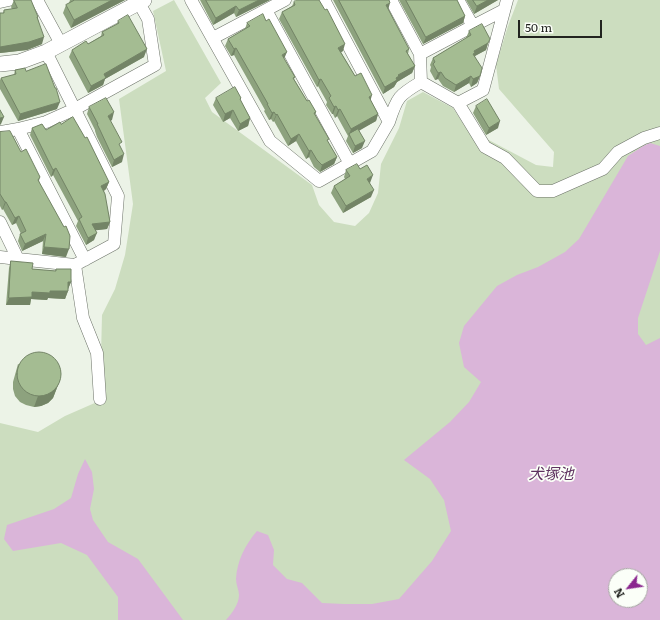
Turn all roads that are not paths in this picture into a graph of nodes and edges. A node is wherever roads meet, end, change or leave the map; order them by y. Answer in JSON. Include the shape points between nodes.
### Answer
{"nodes":[{"id":1,"x":9,"y":0,"type":"edge"},
{"id":2,"x":37,"y":0,"type":"edge"},
{"id":3,"x":191,"y":0,"type":"edge"},
{"id":4,"x":285,"y":0,"type":"edge"},
{"id":5,"x":324,"y":0,"type":"edge"},
{"id":6,"x":391,"y":0,"type":"edge"},
{"id":7,"x":458,"y":0,"type":"edge"},
{"id":8,"x":142,"y":1,"type":"edge"},
{"id":9,"x":0,"y":2,"type":"edge"},
{"id":10,"x":505,"y":5,"type":"edge"},
{"id":11,"x":266,"y":10,"type":"junction"},
{"id":12,"x":473,"y":26,"type":"junction"},
{"id":13,"x":213,"y":38,"type":"junction"},
{"id":14,"x":61,"y":44,"type":"junction"},
{"id":15,"x":46,"y":52,"type":"junction"},
{"id":16,"x":420,"y":54,"type":"junction"},
{"id":17,"x":0,"y":64,"type":"edge"},
{"id":18,"x":421,"y":82,"type":"junction"},
{"id":19,"x":458,"y":103,"type":"junction"},
{"id":20,"x":75,"y":109,"type":"junction"},
{"id":21,"x":389,"y":122,"type":"junction"},
{"id":22,"x":18,"y":129,"type":"junction"},
{"id":23,"x":0,"y":132,"type":"edge"},
{"id":24,"x":660,"y":133,"type":"edge"},
{"id":25,"x":350,"y":164,"type":"junction"},
{"id":26,"x":0,"y":222,"type":"edge"},
{"id":27,"x":0,"y":257,"type":"edge"},
{"id":28,"x":18,"y":259,"type":"junction"},
{"id":29,"x":80,"y":263,"type":"junction"},
{"id":30,"x":100,"y":399,"type":"dead end"}],
"edges":[{"from":1,"to":9,"type":"street"},
{"from":2,"to":14,"type":"street"},
{"from":3,"to":13,"type":"street"},
{"from":4,"to":11,"type":"street"},
{"from":5,"to":21,"type":"street"},
{"from":6,"to":16,"type":"street"},
{"from":7,"to":12,"type":"street"},
{"from":8,"to":14,"type":"street"},
{"from":8,"to":20,"type":"street","via":[[148,19],[155,65]]},
{"from":10,"to":12,"type":"street"},
{"from":10,"to":19,"type":"street","via":[[483,90]]},
{"from":11,"to":13,"type":"street"},
{"from":11,"to":25,"type":"street"},
{"from":12,"to":16,"type":"street"},
{"from":13,"to":25,"type":"street","via":[[270,141],[319,181]]},
{"from":14,"to":15,"type":"street"},
{"from":15,"to":17,"type":"street","via":[[20,62]]},
{"from":15,"to":20,"type":"street"},
{"from":16,"to":18,"type":"street"},
{"from":18,"to":19,"type":"street"},
{"from":18,"to":21,"type":"street","via":[[402,93]]},
{"from":19,"to":24,"type":"street","via":[[485,146],[505,158],[537,191],[553,191],[603,168],[618,152],[644,138]]},
{"from":20,"to":22,"type":"street","via":[[46,122]]},
{"from":20,"to":29,"type":"street","via":[[118,196],[114,244]]},
{"from":21,"to":25,"type":"street","via":[[372,151]]},
{"from":22,"to":23,"type":"street"},
{"from":22,"to":29,"type":"street"},
{"from":26,"to":28,"type":"street"},
{"from":27,"to":28,"type":"street"},
{"from":28,"to":29,"type":"street"},
{"from":29,"to":30,"type":"street","via":[[83,318],[97,353]]}]}
